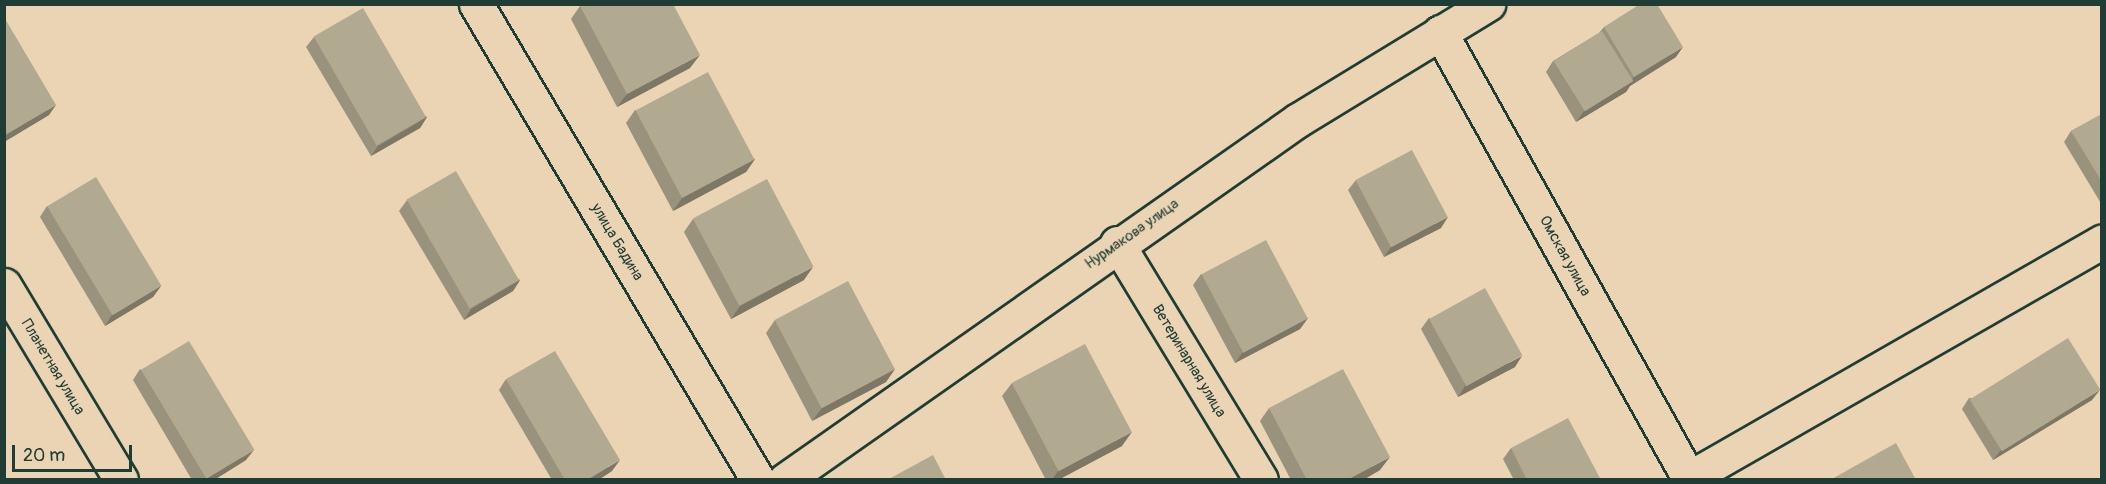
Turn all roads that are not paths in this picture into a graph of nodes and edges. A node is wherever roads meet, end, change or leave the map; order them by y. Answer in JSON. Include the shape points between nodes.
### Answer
{"nodes":[{"id":1,"x":476,"y":4,"type":"edge"},
{"id":2,"x":1488,"y":4,"type":"edge"},
{"id":3,"x":1440,"y":32,"type":"junction"},
{"id":4,"x":2102,"y":241,"type":"edge"},
{"id":5,"x":1117,"y":243,"type":"junction"},
{"id":6,"x":4,"y":285,"type":"edge"},
{"id":7,"x":1690,"y":479,"type":"edge"},
{"id":8,"x":121,"y":480,"type":"edge"},
{"id":9,"x":758,"y":480,"type":"edge"},
{"id":10,"x":786,"y":480,"type":"edge"},
{"id":11,"x":1262,"y":480,"type":"edge"}],
"edges":[{"from":1,"to":9,"type":"street","name":"улица Бадина"},
{"from":2,"to":3,"type":"street","name":"Нурмакова улица"},
{"from":3,"to":5,"type":"street","name":"Нурмакова улица","via":[[1298,120]]},
{"from":3,"to":7,"type":"street","name":"Омская улица"},
{"from":4,"to":7,"type":"street"},
{"from":5,"to":10,"type":"street","name":"Нурмакова улица"},
{"from":5,"to":11,"type":"street","name":"Ветеринарная улица"},
{"from":6,"to":8,"type":"street","name":"Планетная улица"}]}
